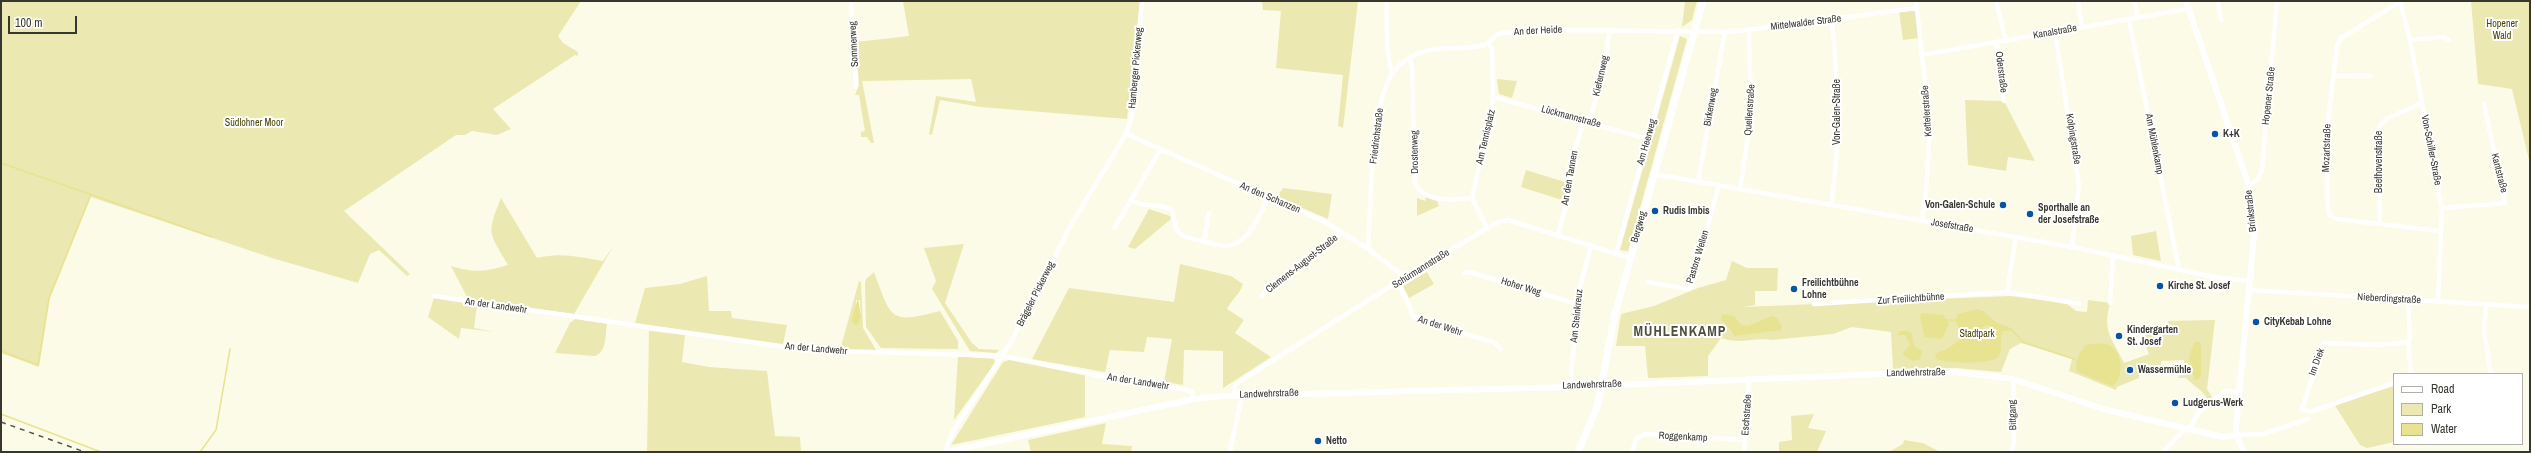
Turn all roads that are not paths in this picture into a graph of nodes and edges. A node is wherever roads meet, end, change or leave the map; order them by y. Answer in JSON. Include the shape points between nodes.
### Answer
{"nodes":[{"id":1,"x":851,"y":1,"type":"edge"},
{"id":2,"x":1142,"y":1,"type":"edge"},
{"id":3,"x":1703,"y":1,"type":"edge"},
{"id":4,"x":1916,"y":1,"type":"edge"},
{"id":5,"x":1996,"y":1,"type":"edge"},
{"id":6,"x":2078,"y":1,"type":"edge"},
{"id":7,"x":2135,"y":1,"type":"edge"},
{"id":8,"x":2186,"y":1,"type":"edge"},
{"id":9,"x":2218,"y":1,"type":"edge"},
{"id":10,"x":2277,"y":1,"type":"edge"},
{"id":11,"x":1387,"y":2,"type":"edge"},
{"id":12,"x":2400,"y":2,"type":"edge"},
{"id":13,"x":1917,"y":8,"type":"junction"},
{"id":14,"x":2188,"y":9,"type":"junction"},
{"id":15,"x":2137,"y":18,"type":"junction"},
{"id":16,"x":2129,"y":19,"type":"junction"},
{"id":17,"x":1832,"y":20,"type":"junction"},
{"id":18,"x":2221,"y":20,"type":"dead end"},
{"id":19,"x":2082,"y":27,"type":"junction"},
{"id":20,"x":1610,"y":30,"type":"junction"},
{"id":21,"x":1678,"y":30,"type":"junction"},
{"id":22,"x":1749,"y":30,"type":"junction"},
{"id":23,"x":1694,"y":32,"type":"junction"},
{"id":24,"x":1725,"y":32,"type":"junction"},
{"id":25,"x":2056,"y":32,"type":"junction"},
{"id":26,"x":2410,"y":40,"type":"junction"},
{"id":27,"x":2449,"y":40,"type":"dead end"},
{"id":28,"x":2006,"y":41,"type":"junction"},
{"id":29,"x":1488,"y":43,"type":"junction"},
{"id":30,"x":1997,"y":43,"type":"junction"},
{"id":31,"x":1922,"y":55,"type":"junction"},
{"id":32,"x":1410,"y":58,"type":"junction"},
{"id":33,"x":1394,"y":72,"type":"junction"},
{"id":34,"x":2333,"y":76,"type":"junction"},
{"id":35,"x":2370,"y":76,"type":"dead end"},
{"id":36,"x":856,"y":88,"type":"dead end"},
{"id":37,"x":1494,"y":98,"type":"junction"},
{"id":38,"x":2004,"y":101,"type":"dead end"},
{"id":39,"x":2422,"y":103,"type":"junction"},
{"id":40,"x":2484,"y":104,"type":"dead end"},
{"id":41,"x":1584,"y":120,"type":"junction"},
{"id":42,"x":1589,"y":122,"type":"junction"},
{"id":43,"x":1126,"y":134,"type":"junction"},
{"id":44,"x":1648,"y":139,"type":"junction"},
{"id":45,"x":1160,"y":150,"type":"junction"},
{"id":46,"x":1654,"y":174,"type":"junction"},
{"id":47,"x":1698,"y":182,"type":"junction"},
{"id":48,"x":1719,"y":185,"type":"junction"},
{"id":49,"x":2249,"y":186,"type":"junction"},
{"id":50,"x":1740,"y":189,"type":"junction"},
{"id":51,"x":1268,"y":196,"type":"junction"},
{"id":52,"x":1472,"y":198,"type":"junction"},
{"id":53,"x":1131,"y":200,"type":"junction"},
{"id":54,"x":1831,"y":205,"type":"junction"},
{"id":55,"x":2442,"y":208,"type":"junction"},
{"id":56,"x":1209,"y":213,"type":"dead end"},
{"id":57,"x":1922,"y":221,"type":"junction"},
{"id":58,"x":2380,"y":224,"type":"junction"},
{"id":59,"x":1115,"y":227,"type":"dead end"},
{"id":60,"x":1487,"y":228,"type":"junction"},
{"id":61,"x":2442,"y":231,"type":"junction"},
{"id":62,"x":1342,"y":233,"type":"junction"},
{"id":63,"x":1558,"y":235,"type":"junction"},
{"id":64,"x":2016,"y":237,"type":"junction"},
{"id":65,"x":1204,"y":242,"type":"junction"},
{"id":66,"x":1591,"y":246,"type":"junction"},
{"id":67,"x":2072,"y":246,"type":"junction"},
{"id":68,"x":1368,"y":249,"type":"junction"},
{"id":69,"x":1616,"y":254,"type":"junction"},
{"id":70,"x":2113,"y":255,"type":"junction"},
{"id":71,"x":1630,"y":258,"type":"junction"},
{"id":72,"x":2179,"y":269,"type":"junction"},
{"id":73,"x":1464,"y":273,"type":"dead end"},
{"id":74,"x":1405,"y":277,"type":"junction"},
{"id":75,"x":2249,"y":281,"type":"junction"},
{"id":76,"x":1647,"y":282,"type":"dead end"},
{"id":77,"x":1398,"y":283,"type":"junction"},
{"id":78,"x":2249,"y":290,"type":"junction"},
{"id":79,"x":2007,"y":292,"type":"junction"},
{"id":80,"x":434,"y":296,"type":"dead end"},
{"id":81,"x":1262,"y":296,"type":"dead end"},
{"id":82,"x":2408,"y":300,"type":"junction"},
{"id":83,"x":2438,"y":302,"type":"junction"},
{"id":84,"x":2110,"y":303,"type":"dead end"},
{"id":85,"x":1577,"y":304,"type":"junction"},
{"id":86,"x":1814,"y":304,"type":"dead end"},
{"id":87,"x":2080,"y":304,"type":"dead end"},
{"id":88,"x":2486,"y":304,"type":"junction"},
{"id":89,"x":2530,"y":307,"type":"edge"},
{"id":90,"x":2408,"y":342,"type":"junction"},
{"id":91,"x":1501,"y":349,"type":"dead end"},
{"id":92,"x":1003,"y":356,"type":"junction"},
{"id":93,"x":2411,"y":373,"type":"edge"},
{"id":94,"x":2491,"y":373,"type":"edge"},
{"id":95,"x":1749,"y":378,"type":"junction"},
{"id":96,"x":2013,"y":379,"type":"junction"},
{"id":97,"x":2393,"y":383,"type":"edge"},
{"id":98,"x":1601,"y":385,"type":"junction"},
{"id":99,"x":1570,"y":387,"type":"junction"},
{"id":100,"x":2239,"y":392,"type":"junction"},
{"id":101,"x":1239,"y":395,"type":"junction"},
{"id":102,"x":1194,"y":399,"type":"junction"},
{"id":103,"x":2308,"y":418,"type":"dead end"},
{"id":104,"x":2187,"y":428,"type":"junction"},
{"id":105,"x":2236,"y":435,"type":"junction"},
{"id":106,"x":1745,"y":440,"type":"junction"},
{"id":107,"x":946,"y":452,"type":"edge"},
{"id":108,"x":1230,"y":452,"type":"edge"},
{"id":109,"x":1578,"y":452,"type":"edge"},
{"id":110,"x":1632,"y":452,"type":"edge"},
{"id":111,"x":1744,"y":452,"type":"edge"},
{"id":112,"x":2012,"y":452,"type":"edge"},
{"id":113,"x":2163,"y":452,"type":"edge"},
{"id":114,"x":2244,"y":452,"type":"edge"}],
"edges":[{"from":1,"to":36,"type":"street","name":"Sommerweg"},
{"from":2,"to":43,"type":"street","name":"Hamberger Pickerweg","via":[[1132,116]]},
{"from":3,"to":23,"type":"main road","name":"Bergweg"},
{"from":4,"to":13,"type":"street","name":"Kettelerstraße"},
{"from":5,"to":28,"type":"street","name":"Oderstraße"},
{"from":6,"to":19,"type":"street"},
{"from":7,"to":15,"type":"street"},
{"from":8,"to":14,"type":"street","name":"Brinkstraße"},
{"from":9,"to":18,"type":"street"},
{"from":10,"to":49,"type":"street","name":"Hopener Straße","via":[[2262,170],[2258,179]]},
{"from":11,"to":33,"type":"street","via":[[1389,56]]},
{"from":12,"to":26,"type":"street","name":"Von-Schiller-Straße"},
{"from":12,"to":34,"type":"street","name":"Mozartstraße","via":[[2341,38],[2337,46]]},
{"from":13,"to":17,"type":"street","name":"Mittelwalder Straße"},
{"from":13,"to":31,"type":"street","name":"Kettelerstraße"},
{"from":14,"to":15,"type":"street","name":"Kanalstraße"},
{"from":14,"to":49,"type":"street","name":"Brinkstraße"},
{"from":15,"to":16,"type":"street","name":"Kanalstraße"},
{"from":16,"to":19,"type":"street","name":"Kanalstraße"},
{"from":16,"to":72,"type":"street","name":"Am Mühlenkamp"},
{"from":17,"to":22,"type":"street","name":"Mittelwalder Straße"},
{"from":17,"to":54,"type":"street","name":"Von-Galen-Straße","via":[[1839,114],[1836,172]]},
{"from":19,"to":25,"type":"street","name":"Kanalstraße"},
{"from":20,"to":21,"type":"street","name":"An der Heide"},
{"from":20,"to":29,"type":"street","name":"An der Heide","via":[[1500,33]]},
{"from":20,"to":42,"type":"street","name":"Kiefernweg","via":[[1602,79]]},
{"from":21,"to":23,"type":"street","name":"An der Heide"},
{"from":21,"to":44,"type":"street","name":"Am Heerweg"},
{"from":22,"to":24,"type":"street","name":"Mittelwalder Straße"},
{"from":22,"to":50,"type":"street","name":"Quellenstraße","via":[[1751,117]]},
{"from":23,"to":24,"type":"street","name":"Mittelwalder Straße"},
{"from":23,"to":46,"type":"main road","name":"Bergweg"},
{"from":24,"to":47,"type":"street","name":"Birkenweg"},
{"from":25,"to":28,"type":"street","name":"Kanalstraße"},
{"from":25,"to":67,"type":"street","name":"Kolpingstraße","via":[[2079,185]]},
{"from":26,"to":27,"type":"street","via":[[2443,37]]},
{"from":26,"to":39,"type":"street","name":"Von-Schiller-Straße"},
{"from":28,"to":30,"type":"street","name":"Kanalstraße"},
{"from":29,"to":32,"type":"street","name":"An der Heide","via":[[1431,48]]},
{"from":29,"to":37,"type":"street","name":"Am Tennisplatz","via":[[1492,48]]},
{"from":30,"to":31,"type":"street","name":"Kanalstraße"},
{"from":30,"to":38,"type":"street","name":"Oderstraße"},
{"from":31,"to":57,"type":"street","name":"Kettelerstraße","via":[[1930,127]]},
{"from":32,"to":33,"type":"street","name":"An der Heide"},
{"from":32,"to":52,"type":"street","name":"Drostenweg","via":[[1415,183],[1422,192],[1443,200]]},
{"from":33,"to":68,"type":"street","name":"Friedrichstraße","via":[[1379,112]]},
{"from":34,"to":35,"type":"street"},
{"from":34,"to":58,"type":"street","name":"Mozartstraße","via":[[2326,153],[2330,215],[2336,219]]},
{"from":37,"to":41,"type":"street","name":"Lückmannstraße"},
{"from":37,"to":52,"type":"street","name":"Am Tennisplatz"},
{"from":39,"to":55,"type":"street","name":"Von-Schiller-Straße"},
{"from":39,"to":58,"type":"street","name":"Beethovenstraße","via":[[2386,118],[2379,127]]},
{"from":40,"to":55,"type":"street","name":"Kantstraße","via":[[2505,203]]},
{"from":41,"to":42,"type":"street","name":"Lückmannstraße"},
{"from":41,"to":63,"type":"street","name":"An den Tannen","via":[[1574,154],[1570,191]]},
{"from":42,"to":44,"type":"street","name":"Lückmannstraße"},
{"from":43,"to":45,"type":"street","name":"An den Schanzen"},
{"from":43,"to":92,"type":"street","name":"Brägeler Pickerweg","via":[[1072,223]]},
{"from":44,"to":69,"type":"street","name":"Am Heerweg"},
{"from":45,"to":51,"type":"street","name":"An den Schanzen"},
{"from":45,"to":53,"type":"street"},
{"from":46,"to":47,"type":"street","name":"Josefstraße"},
{"from":46,"to":71,"type":"main road","name":"Bergweg"},
{"from":47,"to":48,"type":"street","name":"Josefstraße"},
{"from":48,"to":50,"type":"street","name":"Josefstraße"},
{"from":48,"to":76,"type":"street","name":"Pastors Wellen","via":[[1691,287],[1688,289]]},
{"from":49,"to":75,"type":"street","name":"Brinkstraße","via":[[2254,225]]},
{"from":50,"to":54,"type":"street","name":"Josefstraße"},
{"from":51,"to":62,"type":"street","name":"An den Schanzen"},
{"from":51,"to":65,"type":"street","via":[[1256,226],[1232,244]]},
{"from":52,"to":60,"type":"street"},
{"from":53,"to":59,"type":"street"},
{"from":53,"to":65,"type":"street","via":[[1146,206],[1168,207],[1172,210],[1173,226],[1179,232],[1186,238]]},
{"from":54,"to":57,"type":"street","name":"Josefstraße"},
{"from":55,"to":61,"type":"street","name":"Von-Schiller-Straße"},
{"from":56,"to":65,"type":"street"},
{"from":57,"to":64,"type":"street","name":"Josefstraße"},
{"from":58,"to":61,"type":"street","name":"Mozartstraße"},
{"from":60,"to":63,"type":"street","name":"Schürmannstraße","via":[[1508,220]]},
{"from":60,"to":74,"type":"street","name":"Schürmannstraße"},
{"from":61,"to":83,"type":"street","name":"Von-Schiller-Straße"},
{"from":62,"to":68,"type":"street","name":"An den Schanzen"},
{"from":62,"to":81,"type":"street","name":"Clemens-August-Straße"},
{"from":63,"to":66,"type":"street","name":"Schürmannstraße"},
{"from":64,"to":67,"type":"street","name":"Josefstraße"},
{"from":64,"to":79,"type":"street"},
{"from":66,"to":69,"type":"street","name":"Schürmannstraße"},
{"from":66,"to":85,"type":"street","name":"Am Steinkreuz"},
{"from":67,"to":70,"type":"street","name":"Josefstraße"},
{"from":68,"to":74,"type":"street","name":"An den Schanzen"},
{"from":69,"to":71,"type":"street","name":"Schürmannstraße"},
{"from":70,"to":72,"type":"street","name":"Josefstraße"},
{"from":70,"to":84,"type":"street"},
{"from":71,"to":98,"type":"main road","name":"Bergweg","via":[[1611,330]]},
{"from":72,"to":75,"type":"street","name":"Josefstraße"},
{"from":73,"to":85,"type":"street","name":"Hoher Weg","via":[[1469,272]]},
{"from":74,"to":77,"type":"street","name":"Schürmannstraße"},
{"from":75,"to":78,"type":"street","name":"Brinkstraße"},
{"from":77,"to":91,"type":"street","name":"An der Wehr","via":[[1412,316],[1426,323],[1493,342]]},
{"from":77,"to":101,"type":"street","name":"Schürmannstraße","via":[[1242,380],[1236,386]]},
{"from":78,"to":82,"type":"street","name":"Nieberdingstraße"},
{"from":78,"to":100,"type":"street","name":"Brinkstraße"},
{"from":79,"to":86,"type":"street","name":"Zur Freilichtbühne"},
{"from":79,"to":87,"type":"street","name":"Zur Freilichtbühne","via":[[2068,300]]},
{"from":80,"to":92,"type":"street","name":"An der Landwehr","via":[[804,350]]},
{"from":82,"to":83,"type":"street","name":"Nieberdingstraße"},
{"from":82,"to":90,"type":"street"},
{"from":83,"to":88,"type":"street","name":"Nieberdingstraße"},
{"from":85,"to":99,"type":"street","name":"Am Steinkreuz"},
{"from":88,"to":89,"type":"street","name":"Nieberdingstraße"},
{"from":88,"to":94,"type":"street","via":[[2484,331]]},
{"from":90,"to":93,"type":"street"},
{"from":90,"to":97,"type":"street","name":"Im Diek","via":[[2380,345],[2324,343],[2302,409],[2310,412]]},
{"from":92,"to":102,"type":"street","name":"An der Landwehr","via":[[1192,392]]},
{"from":92,"to":107,"type":"street","name":"Brägeler Pickerweg","via":[[952,433]]},
{"from":95,"to":96,"type":"street","name":"Landwehrstraße","via":[[1956,372]]},
{"from":95,"to":98,"type":"street","name":"Landwehrstraße"},
{"from":95,"to":106,"type":"street","name":"Eschstraße"},
{"from":96,"to":104,"type":"street","name":"Landwehrstraße","via":[[2107,410]]},
{"from":96,"to":112,"type":"street","name":"Bittgang"},
{"from":98,"to":99,"type":"street","name":"Landwehrstraße"},
{"from":98,"to":109,"type":"main road","name":"Bergweg","via":[[1598,407]]},
{"from":99,"to":101,"type":"street","name":"Landwehrstraße"},
{"from":100,"to":104,"type":"street","via":[[2224,391],[2199,412]]},
{"from":100,"to":105,"type":"street","name":"Brinkstraße"},
{"from":101,"to":102,"type":"street","name":"Landwehrstraße"},
{"from":101,"to":108,"type":"street","name":"Schürmannstraße"},
{"from":102,"to":107,"type":"street","name":"Landwehrstraße"},
{"from":103,"to":105,"type":"street","via":[[2263,434]]},
{"from":104,"to":105,"type":"street","name":"Landwehrstraße","via":[[2223,437]]},
{"from":104,"to":113,"type":"street"},
{"from":105,"to":114,"type":"street","name":"Brinkstraße"},
{"from":106,"to":110,"type":"street","name":"Roggenkamp","via":[[1645,434],[1636,439]]},
{"from":106,"to":111,"type":"street","name":"Eschstraße"}]}
